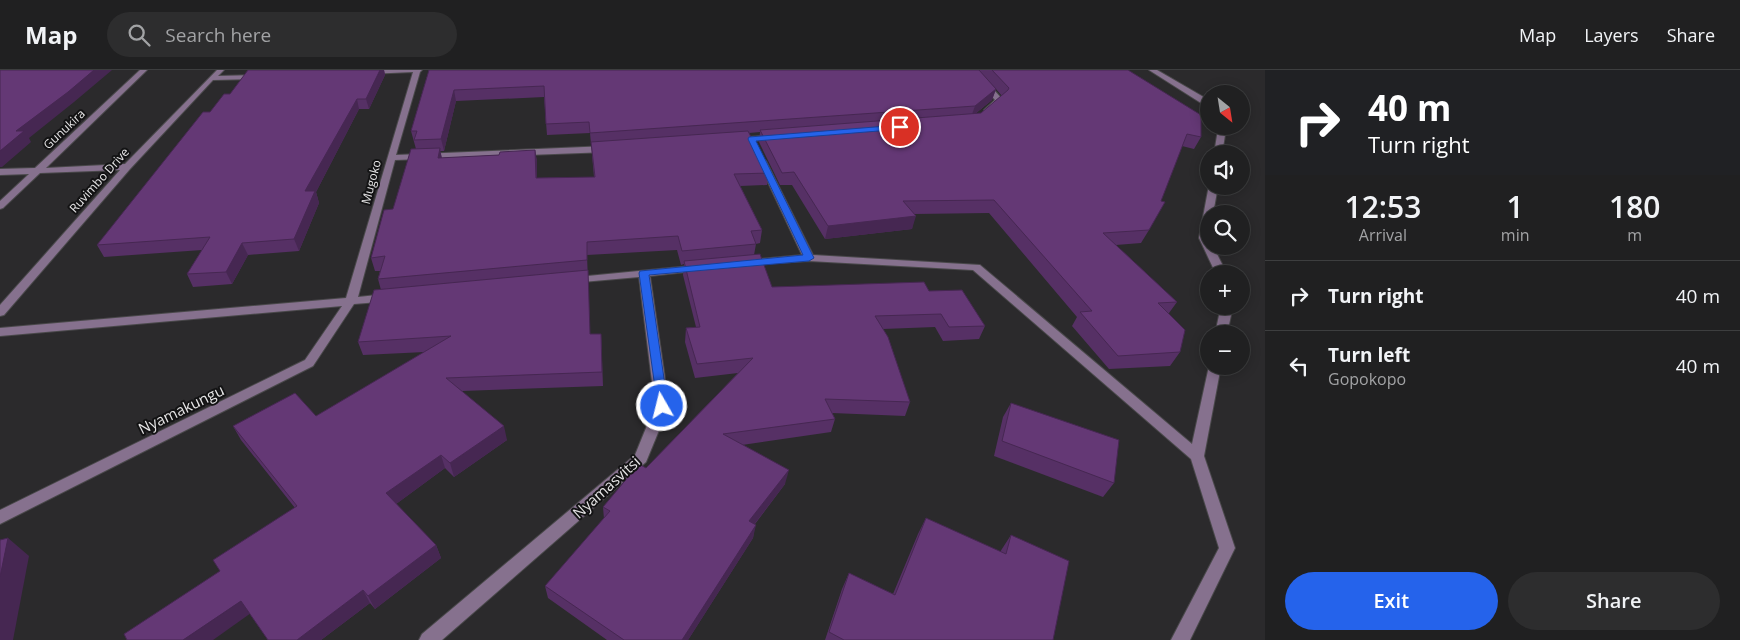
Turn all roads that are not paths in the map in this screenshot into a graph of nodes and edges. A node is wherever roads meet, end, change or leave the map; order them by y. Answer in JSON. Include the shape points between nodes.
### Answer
{"nodes":[{"id":1,"x":144,"y":70,"type":"edge"},
{"id":2,"x":221,"y":70,"type":"edge"},
{"id":3,"x":418,"y":70,"type":"edge"},
{"id":4,"x":972,"y":70,"type":"edge"},
{"id":5,"x":1152,"y":70,"type":"edge"},
{"id":6,"x":360,"y":72,"type":"edge"},
{"id":7,"x":265,"y":77,"type":"edge"},
{"id":8,"x":211,"y":78,"type":"junction"},
{"id":9,"x":1200,"y":99,"type":"edge"},
{"id":10,"x":980,"y":116,"type":"edge"},
{"id":11,"x":780,"y":136,"type":"edge"},
{"id":12,"x":722,"y":141,"type":"edge"},
{"id":13,"x":756,"y":147,"type":"junction"},
{"id":14,"x":615,"y":149,"type":"edge"},
{"id":15,"x":390,"y":158,"type":"junction"},
{"id":16,"x":127,"y":167,"type":"junction"},
{"id":17,"x":37,"y":171,"type":"junction"},
{"id":18,"x":0,"y":172,"type":"edge"},
{"id":19,"x":1211,"y":195,"type":"edge"},
{"id":20,"x":0,"y":206,"type":"edge"},
{"id":21,"x":809,"y":258,"type":"junction"},
{"id":22,"x":741,"y":264,"type":"edge"},
{"id":23,"x":1218,"y":265,"type":"edge"},
{"id":24,"x":712,"y":267,"type":"edge"},
{"id":25,"x":644,"y":273,"type":"junction"},
{"id":26,"x":556,"y":282,"type":"edge"},
{"id":27,"x":400,"y":296,"type":"edge"},
{"id":28,"x":351,"y":301,"type":"junction"},
{"id":29,"x":0,"y":312,"type":"edge"},
{"id":30,"x":0,"y":332,"type":"edge"},
{"id":31,"x":1213,"y":375,"type":"edge"},
{"id":32,"x":1197,"y":456,"type":"junction"},
{"id":33,"x":0,"y":517,"type":"edge"},
{"id":34,"x":428,"y":640,"type":"edge"},
{"id":35,"x":1180,"y":640,"type":"edge"}],
"edges":[{"from":1,"to":17,"type":"street","name":"Gunukira"},
{"from":2,"to":8,"type":"street","name":"Ruvimbo Drive"},
{"from":3,"to":6,"type":"street"},
{"from":3,"to":15,"type":"street","name":"Mugoko"},
{"from":4,"to":10,"type":"street","via":[[999,100]]},
{"from":5,"to":9,"type":"street"},
{"from":7,"to":8,"type":"street"},
{"from":8,"to":16,"type":"street","name":"Ruvimbo Drive"},
{"from":11,"to":13,"type":"street"},
{"from":12,"to":13,"type":"street"},
{"from":13,"to":21,"type":"street"},
{"from":14,"to":15,"type":"street"},
{"from":15,"to":28,"type":"street","name":"Mugoko"},
{"from":16,"to":17,"type":"street"},
{"from":16,"to":29,"type":"street","name":"Ruvimbo Drive"},
{"from":17,"to":18,"type":"street"},
{"from":17,"to":20,"type":"street","name":"Gunukira"},
{"from":19,"to":23,"type":"street","via":[[1204,238]]},
{"from":21,"to":22,"type":"street"},
{"from":21,"to":32,"type":"street","via":[[976,267]]},
{"from":24,"to":25,"type":"street"},
{"from":25,"to":26,"type":"street"},
{"from":25,"to":34,"type":"street","name":"Nyamasvitsi","via":[[662,406],[641,458]]},
{"from":27,"to":28,"type":"street"},
{"from":28,"to":30,"type":"street"},
{"from":28,"to":33,"type":"street","name":"Nyamakungu","via":[[310,363]]},
{"from":31,"to":32,"type":"street"},
{"from":32,"to":35,"type":"street","via":[[1227,548]]}]}
